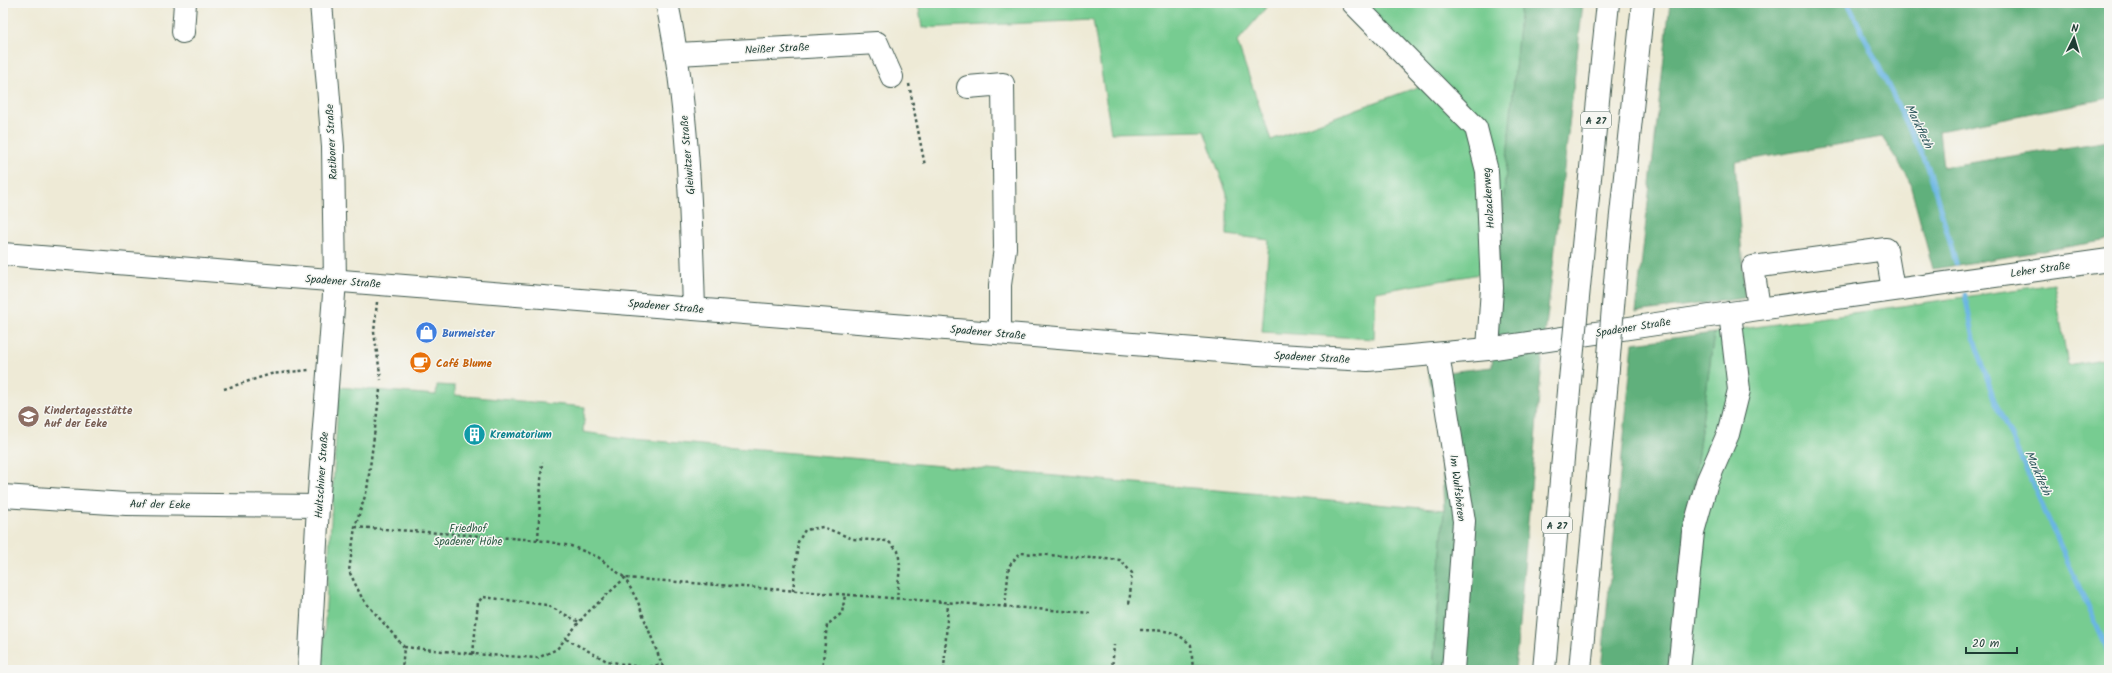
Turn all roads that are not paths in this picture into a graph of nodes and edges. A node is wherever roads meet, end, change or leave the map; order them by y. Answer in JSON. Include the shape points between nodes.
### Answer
{"nodes":[{"id":1,"x":185,"y":3,"type":"edge"},
{"id":2,"x":321,"y":3,"type":"edge"},
{"id":3,"x":667,"y":3,"type":"edge"},
{"id":4,"x":1353,"y":3,"type":"edge"},
{"id":5,"x":1608,"y":3,"type":"edge"},
{"id":6,"x":1643,"y":3,"type":"edge"},
{"id":7,"x":183,"y":32,"type":"dead end"},
{"id":8,"x":678,"y":54,"type":"junction"},
{"id":9,"x":892,"y":77,"type":"road end"},
{"id":10,"x":968,"y":87,"type":"dead end"},
{"id":11,"x":3,"y":254,"type":"edge"},
{"id":12,"x":2109,"y":260,"type":"edge"},
{"id":13,"x":1970,"y":278,"type":"joint"},
{"id":14,"x":335,"y":280,"type":"junction"},
{"id":15,"x":1893,"y":289,"type":"junction"},
{"id":16,"x":1759,"y":308,"type":"junction"},
{"id":17,"x":694,"y":309,"type":"junction"},
{"id":18,"x":1730,"y":313,"type":"junction"},
{"id":19,"x":1000,"y":333,"type":"junction"},
{"id":20,"x":1488,"y":349,"type":"junction"},
{"id":21,"x":1438,"y":354,"type":"junction"},
{"id":22,"x":3,"y":496,"type":"edge"},
{"id":23,"x":318,"y":506,"type":"junction"},
{"id":24,"x":304,"y":670,"type":"edge"},
{"id":25,"x":1453,"y":670,"type":"edge"},
{"id":26,"x":1544,"y":670,"type":"edge"},
{"id":27,"x":1580,"y":670,"type":"edge"},
{"id":28,"x":1679,"y":670,"type":"edge"}],
"edges":[{"from":1,"to":7,"type":"main road"},
{"from":2,"to":14,"type":"main road","name":"Ratiborer Straße","via":[[333,147]]},
{"from":3,"to":8,"type":"main road","name":"Gleiwitzer Straße"},
{"from":4,"to":20,"type":"main road","name":"Holzackerweg","via":[[1476,128],[1487,171],[1492,288]]},
{"from":5,"to":26,"type":"main road","number":"A 27","bridge":true},
{"from":6,"to":27,"type":"main road","bridge":true},
{"from":8,"to":9,"type":"main road","name":"Neißer Straße","via":[[877,42]]},
{"from":8,"to":17,"type":"main road","name":"Gleiwitzer Straße","via":[[691,188]]},
{"from":10,"to":19,"type":"main road","via":[[1003,84],[1005,248],[1000,285]]},
{"from":11,"to":14,"type":"main road","name":"Spadener Straße"},
{"from":12,"to":13,"type":"main road","name":"Leher Straße"},
{"from":13,"to":15,"type":"main road","name":"Spadener Straße"},
{"from":14,"to":17,"type":"main road","name":"Spadener Straße"},
{"from":14,"to":23,"type":"main road","name":"Hultschiner Straße"},
{"from":15,"to":16,"type":"main road","name":"Spadener Straße"},
{"from":15,"to":16,"type":"main road","via":[[1886,249],[1753,267]]},
{"from":16,"to":18,"type":"main road","name":"Spadener Straße"},
{"from":17,"to":19,"type":"main road","name":"Spadener Straße"},
{"from":18,"to":20,"type":"main road","name":"Spadener Straße"},
{"from":18,"to":28,"type":"main road","via":[[1739,390],[1728,434],[1707,482],[1693,532]]},
{"from":19,"to":21,"type":"main road","name":"Spadener Straße","via":[[1258,354],[1368,360]]},
{"from":20,"to":21,"type":"main road","name":"Spadener Straße"},
{"from":21,"to":25,"type":"main road","name":"Im Wulfshören","via":[[1464,521]]},
{"from":22,"to":23,"type":"main road","name":"Auf der Eeke","via":[[126,504]]},
{"from":23,"to":24,"type":"main road","name":"Hultschiner Straße"}]}
